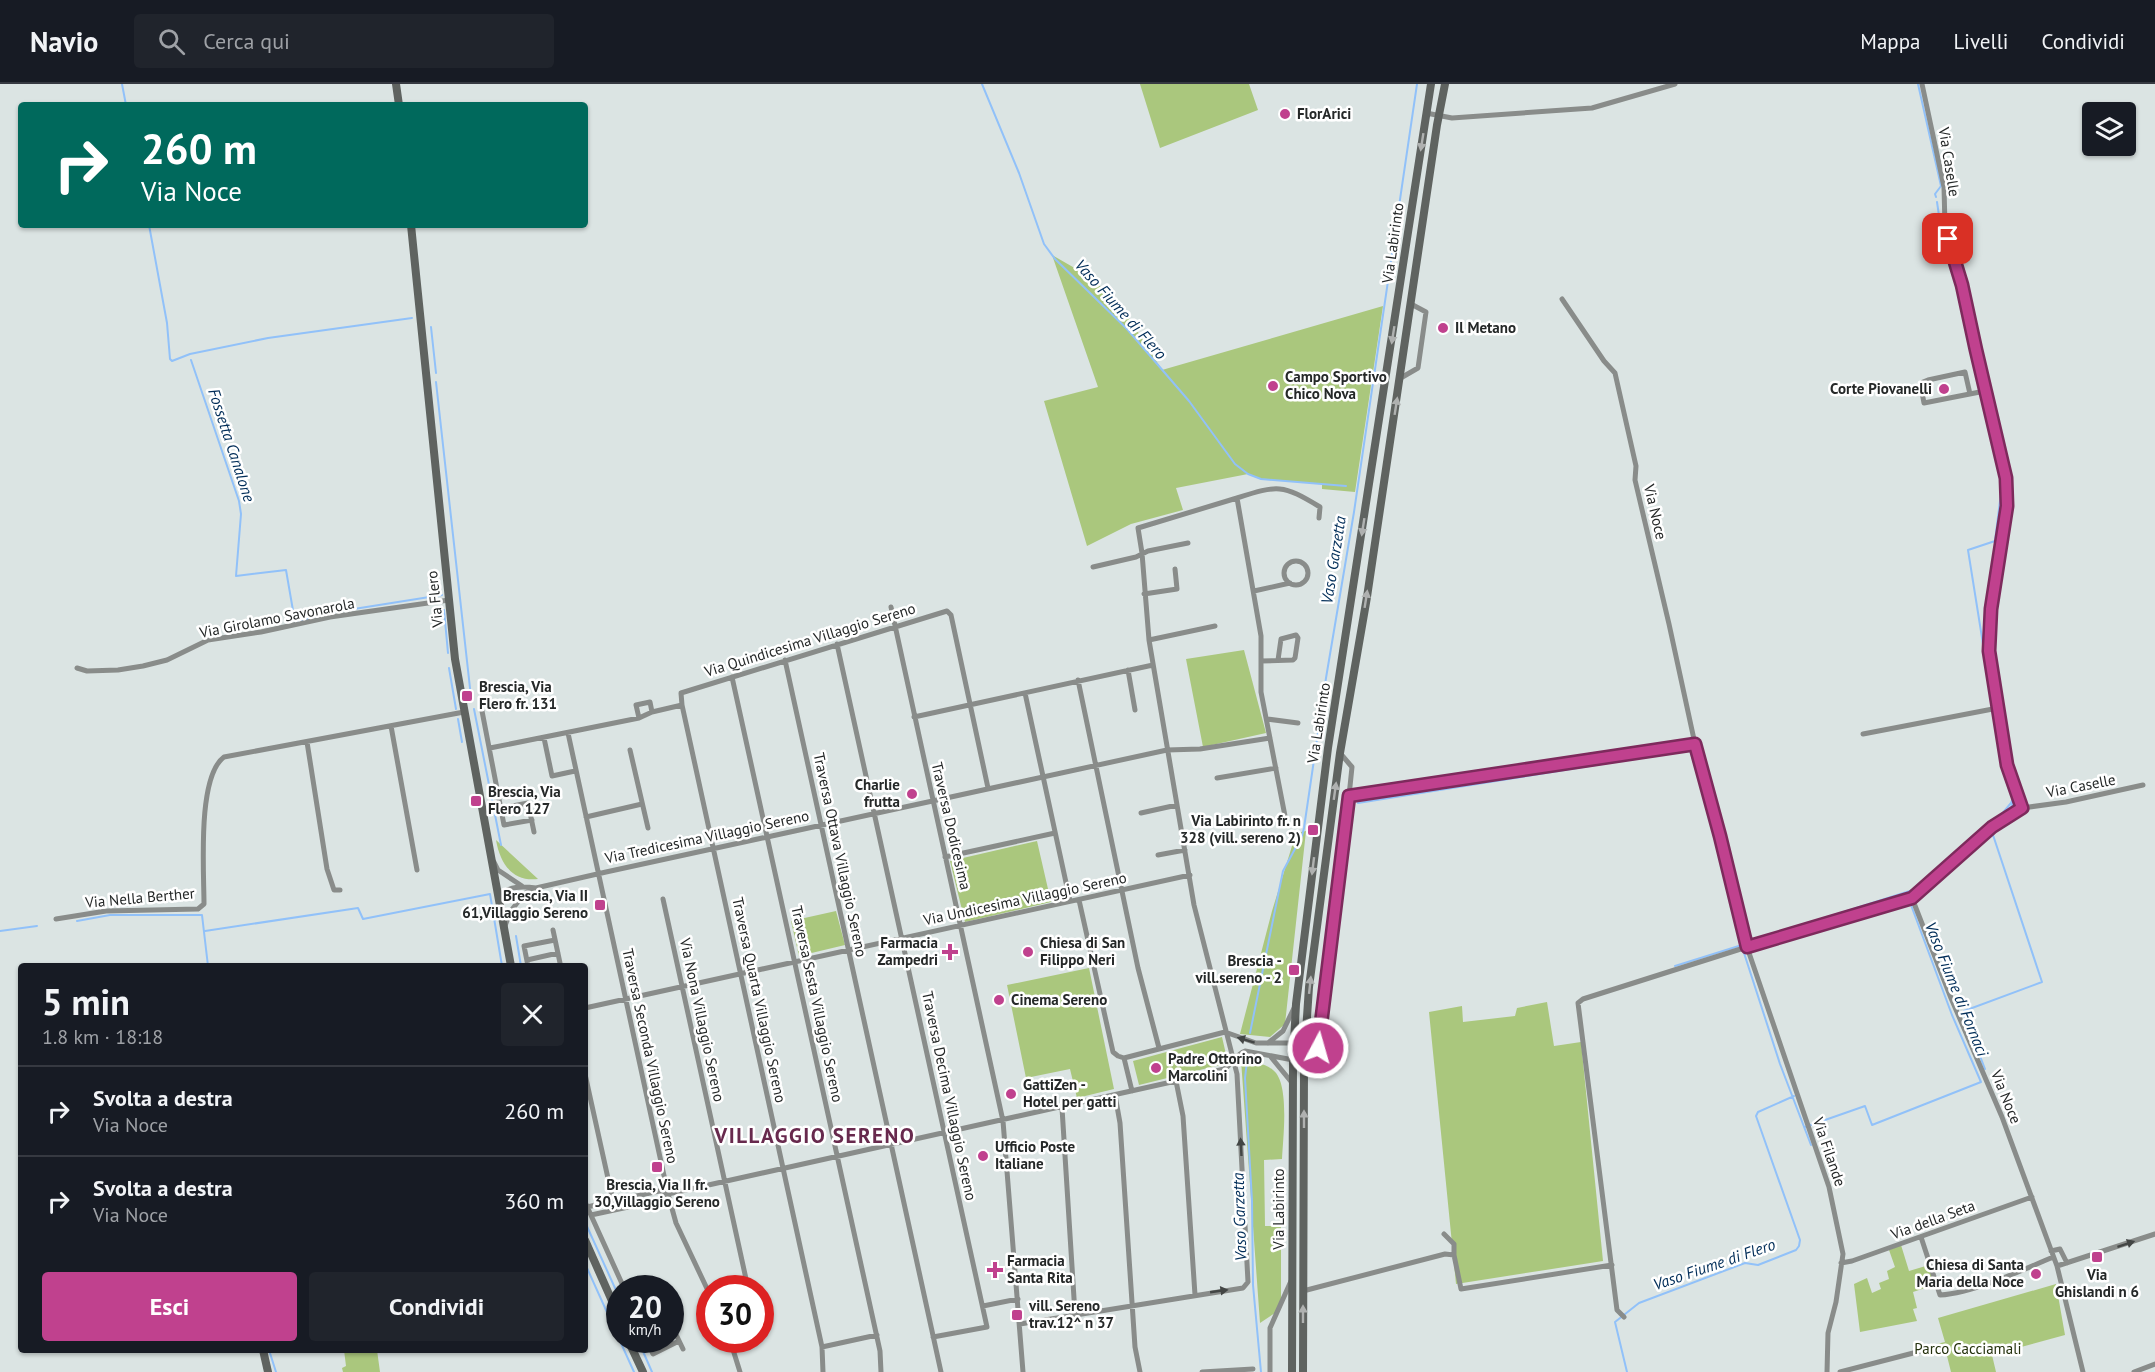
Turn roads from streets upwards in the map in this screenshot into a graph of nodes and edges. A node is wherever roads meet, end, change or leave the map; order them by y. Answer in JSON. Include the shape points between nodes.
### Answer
{"nodes":[{"id":1,"x":396,"y":84,"type":"edge"},
{"id":2,"x":1431,"y":84,"type":"edge"},
{"id":3,"x":1445,"y":84,"type":"edge"},
{"id":4,"x":1675,"y":84,"type":"edge"},
{"id":5,"x":1922,"y":84,"type":"edge"},
{"id":6,"x":399,"y":102,"type":"edge"},
{"id":7,"x":1426,"y":113,"type":"junction"},
{"id":8,"x":1439,"y":116,"type":"junction"},
{"id":9,"x":411,"y":228,"type":"edge"},
{"id":10,"x":1408,"y":230,"type":"junction"},
{"id":11,"x":1421,"y":234,"type":"junction"},
{"id":12,"x":1562,"y":299,"type":"dead end"},
{"id":13,"x":1411,"y":304,"type":"junction"},
{"id":14,"x":1400,"y":379,"type":"junction"},
{"id":15,"x":1985,"y":391,"type":"junction"},
{"id":16,"x":1970,"y":394,"type":"junction"},
{"id":17,"x":1237,"y":498,"type":"junction"},
{"id":18,"x":1319,"y":518,"type":"dead end"},
{"id":19,"x":1188,"y":543,"type":"dead end"},
{"id":20,"x":1142,"y":554,"type":"junction"},
{"id":21,"x":1093,"y":567,"type":"dead end"},
{"id":22,"x":1175,"y":569,"type":"dead end"},
{"id":23,"x":1290,"y":583,"type":"junction"},
{"id":24,"x":1254,"y":591,"type":"junction"},
{"id":25,"x":1144,"y":594,"type":"junction"},
{"id":26,"x":449,"y":600,"type":"junction"},
{"id":27,"x":891,"y":607,"type":"dead end"},
{"id":28,"x":1215,"y":626,"type":"dead end"},
{"id":29,"x":894,"y":628,"type":"junction"},
{"id":30,"x":1149,"y":640,"type":"junction"},
{"id":31,"x":837,"y":644,"type":"junction"},
{"id":32,"x":785,"y":660,"type":"junction"},
{"id":33,"x":1278,"y":660,"type":"junction"},
{"id":34,"x":1261,"y":661,"type":"junction"},
{"id":35,"x":1153,"y":665,"type":"junction"},
{"id":36,"x":77,"y":668,"type":"dead end"},
{"id":37,"x":1128,"y":670,"type":"junction"},
{"id":38,"x":732,"y":676,"type":"junction"},
{"id":39,"x":1078,"y":680,"type":"junction"},
{"id":40,"x":681,"y":693,"type":"joint"},
{"id":41,"x":1025,"y":693,"type":"junction"},
{"id":42,"x":970,"y":704,"type":"junction"},
{"id":43,"x":682,"y":705,"type":"junction"},
{"id":44,"x":1998,"y":708,"type":"junction"},
{"id":45,"x":1135,"y":710,"type":"dead end"},
{"id":46,"x":482,"y":711,"type":"dead end"},
{"id":47,"x":464,"y":712,"type":"junction"},
{"id":48,"x":652,"y":712,"type":"junction"},
{"id":49,"x":914,"y":717,"type":"junction"},
{"id":50,"x":639,"y":718,"type":"junction"},
{"id":51,"x":1267,"y":719,"type":"junction"},
{"id":52,"x":1298,"y":723,"type":"dead end"},
{"id":53,"x":391,"y":726,"type":"junction"},
{"id":54,"x":567,"y":734,"type":"junction"},
{"id":55,"x":1863,"y":734,"type":"dead end"},
{"id":56,"x":544,"y":738,"type":"junction"},
{"id":57,"x":1270,"y":738,"type":"junction"},
{"id":58,"x":306,"y":742,"type":"junction"},
{"id":59,"x":1695,"y":744,"type":"junction"},
{"id":60,"x":490,"y":748,"type":"junction"},
{"id":61,"x":630,"y":750,"type":"dead end"},
{"id":62,"x":1167,"y":750,"type":"junction"},
{"id":63,"x":1340,"y":753,"type":"junction"},
{"id":64,"x":1096,"y":765,"type":"junction"},
{"id":65,"x":1276,"y":768,"type":"junction"},
{"id":66,"x":575,"y":771,"type":"junction"},
{"id":67,"x":1042,"y":776,"type":"junction"},
{"id":68,"x":1217,"y":778,"type":"dead end"},
{"id":69,"x":2143,"y":785,"type":"dead end"},
{"id":70,"x":988,"y":788,"type":"junction"},
{"id":71,"x":1349,"y":796,"type":"junction"},
{"id":72,"x":932,"y":800,"type":"junction"},
{"id":73,"x":642,"y":804,"type":"junction"},
{"id":74,"x":1177,"y":805,"type":"junction"},
{"id":75,"x":501,"y":808,"type":"junction"},
{"id":76,"x":2022,"y":808,"type":"junction"},
{"id":77,"x":875,"y":813,"type":"junction"},
{"id":78,"x":1141,"y":813,"type":"dead end"},
{"id":79,"x":1285,"y":816,"type":"dead end"},
{"id":80,"x":586,"y":817,"type":"junction"},
{"id":81,"x":532,"y":820,"type":"junction"},
{"id":82,"x":820,"y":825,"type":"junction"},
{"id":83,"x":648,"y":828,"type":"dead end"},
{"id":84,"x":534,"y":832,"type":"dead end"},
{"id":85,"x":1055,"y":833,"type":"junction"},
{"id":86,"x":767,"y":836,"type":"junction"},
{"id":87,"x":713,"y":848,"type":"junction"},
{"id":88,"x":1185,"y":850,"type":"junction"},
{"id":89,"x":1158,"y":855,"type":"dead end"},
{"id":90,"x":490,"y":856,"type":"junction"},
{"id":91,"x":945,"y":857,"type":"junction"},
{"id":92,"x":417,"y":870,"type":"dead end"},
{"id":93,"x":597,"y":874,"type":"junction"},
{"id":94,"x":1190,"y":875,"type":"junction"},
{"id":95,"x":522,"y":886,"type":"junction"},
{"id":96,"x":536,"y":888,"type":"junction"},
{"id":97,"x":340,"y":890,"type":"dead end"},
{"id":98,"x":1123,"y":890,"type":"junction"},
{"id":99,"x":524,"y":895,"type":"junction"},
{"id":100,"x":498,"y":896,"type":"junction"},
{"id":101,"x":1912,"y":898,"type":"junction"},
{"id":102,"x":663,"y":899,"type":"dead end"},
{"id":103,"x":1079,"y":900,"type":"junction"},
{"id":104,"x":1070,"y":902,"type":"junction"},
{"id":105,"x":56,"y":919,"type":"dead end"},
{"id":106,"x":961,"y":926,"type":"junction"},
{"id":107,"x":504,"y":930,"type":"junction"},
{"id":108,"x":553,"y":930,"type":"dead end"},
{"id":109,"x":902,"y":938,"type":"junction"},
{"id":110,"x":555,"y":940,"type":"junction"},
{"id":111,"x":1747,"y":947,"type":"junction"},
{"id":112,"x":849,"y":950,"type":"junction"},
{"id":113,"x":558,"y":953,"type":"junction"},
{"id":114,"x":795,"y":962,"type":"junction"},
{"id":115,"x":510,"y":963,"type":"edge"},
{"id":116,"x":527,"y":963,"type":"edge"},
{"id":117,"x":560,"y":963,"type":"dead end"},
{"id":118,"x":741,"y":974,"type":"junction"},
{"id":119,"x":682,"y":987,"type":"junction"},
{"id":120,"x":625,"y":999,"type":"junction"},
{"id":121,"x":1296,"y":1005,"type":"junction"},
{"id":122,"x":588,"y":1007,"type":"edge"},
{"id":123,"x":1226,"y":1032,"type":"junction"},
{"id":124,"x":1268,"y":1043,"type":"junction"},
{"id":125,"x":1294,"y":1043,"type":"junction"},
{"id":126,"x":1305,"y":1043,"type":"junction"},
{"id":127,"x":1159,"y":1048,"type":"junction"},
{"id":128,"x":1316,"y":1051,"type":"junction"},
{"id":129,"x":1271,"y":1057,"type":"junction"},
{"id":130,"x":1124,"y":1058,"type":"junction"},
{"id":131,"x":1234,"y":1061,"type":"junction"},
{"id":132,"x":1293,"y":1062,"type":"junction"},
{"id":133,"x":1304,"y":1062,"type":"junction"},
{"id":134,"x":1176,"y":1081,"type":"junction"},
{"id":135,"x":1293,"y":1084,"type":"junction"},
{"id":136,"x":588,"y":1087,"type":"edge"},
{"id":137,"x":1132,"y":1091,"type":"junction"},
{"id":138,"x":1115,"y":1095,"type":"junction"},
{"id":139,"x":1062,"y":1108,"type":"junction"},
{"id":140,"x":1003,"y":1121,"type":"junction"},
{"id":141,"x":945,"y":1134,"type":"junction"},
{"id":142,"x":891,"y":1146,"type":"junction"},
{"id":143,"x":838,"y":1157,"type":"junction"},
{"id":144,"x":784,"y":1169,"type":"junction"},
{"id":145,"x":725,"y":1182,"type":"junction"},
{"id":146,"x":668,"y":1194,"type":"junction"},
{"id":147,"x":2032,"y":1197,"type":"junction"},
{"id":148,"x":614,"y":1201,"type":"junction"},
{"id":149,"x":588,"y":1204,"type":"edge"},
{"id":150,"x":588,"y":1208,"type":"edge"},
{"id":151,"x":591,"y":1215,"type":"junction"},
{"id":152,"x":1444,"y":1234,"type":"dead end"},
{"id":153,"x":2155,"y":1234,"type":"edge"},
{"id":154,"x":1922,"y":1237,"type":"junction"},
{"id":155,"x":2050,"y":1251,"type":"junction"},
{"id":156,"x":1454,"y":1255,"type":"junction"},
{"id":157,"x":2053,"y":1257,"type":"junction"},
{"id":158,"x":589,"y":1259,"type":"edge"},
{"id":159,"x":1841,"y":1263,"type":"junction"},
{"id":160,"x":2067,"y":1263,"type":"junction"},
{"id":161,"x":1611,"y":1265,"type":"junction"},
{"id":162,"x":2057,"y":1266,"type":"junction"},
{"id":163,"x":618,"y":1275,"type":"edge"},
{"id":164,"x":701,"y":1275,"type":"edge"},
{"id":165,"x":745,"y":1275,"type":"edge"},
{"id":166,"x":1292,"y":1279,"type":"junction"},
{"id":167,"x":1303,"y":1291,"type":"junction"},
{"id":168,"x":606,"y":1292,"type":"edge"},
{"id":169,"x":1195,"y":1295,"type":"junction"},
{"id":170,"x":1018,"y":1299,"type":"junction"},
{"id":171,"x":1133,"y":1305,"type":"junction"},
{"id":172,"x":983,"y":1306,"type":"junction"},
{"id":173,"x":1076,"y":1314,"type":"junction"},
{"id":174,"x":1624,"y":1317,"type":"dead end"},
{"id":175,"x":1020,"y":1323,"type":"junction"},
{"id":176,"x":877,"y":1335,"type":"junction"},
{"id":177,"x":933,"y":1337,"type":"junction"},
{"id":178,"x":822,"y":1347,"type":"junction"},
{"id":179,"x":1924,"y":1350,"type":"dead end"},
{"id":180,"x":263,"y":1353,"type":"edge"},
{"id":181,"x":634,"y":1353,"type":"edge"},
{"id":182,"x":734,"y":1353,"type":"edge"},
{"id":183,"x":2155,"y":1364,"type":"edge"},
{"id":184,"x":1253,"y":1369,"type":"dead end"},
{"id":185,"x":268,"y":1372,"type":"edge"},
{"id":186,"x":643,"y":1372,"type":"edge"},
{"id":187,"x":740,"y":1372,"type":"edge"},
{"id":188,"x":823,"y":1372,"type":"edge"},
{"id":189,"x":881,"y":1372,"type":"edge"},
{"id":190,"x":941,"y":1372,"type":"edge"},
{"id":191,"x":1023,"y":1372,"type":"edge"},
{"id":192,"x":1140,"y":1372,"type":"edge"},
{"id":193,"x":1202,"y":1372,"type":"edge"},
{"id":194,"x":1270,"y":1372,"type":"edge"},
{"id":195,"x":1292,"y":1372,"type":"edge"},
{"id":196,"x":1304,"y":1372,"type":"edge"},
{"id":197,"x":1827,"y":1372,"type":"edge"},
{"id":198,"x":1840,"y":1372,"type":"edge"},
{"id":199,"x":2083,"y":1372,"type":"edge"},
{"id":200,"x":2134,"y":1372,"type":"edge"}],
"edges":[{"from":1,"to":6,"type":"street"},
{"from":2,"to":7,"type":"street","name":"Via Labirinto"},
{"from":3,"to":8,"type":"street","name":"Via Labirinto"},
{"from":4,"to":8,"type":"street","via":[[1592,108],[1484,117]]},
{"from":5,"to":15,"type":"street","name":"Via Caselle","via":[[1944,187],[1945,226]]},
{"from":7,"to":8,"type":"street"},
{"from":7,"to":10,"type":"street","name":"Via Labirinto","one_way":true},
{"from":8,"to":11,"type":"street","name":"Via Labirinto"},
{"from":9,"to":26,"type":"street","name":"Via Flero"},
{"from":10,"to":11,"type":"street"},
{"from":10,"to":121,"type":"street","name":"Via Labirinto","one_way":true,"via":[[1328,748]]},
{"from":11,"to":13,"type":"street","name":"Via Labirinto"},
{"from":12,"to":59,"type":"street","name":"Via Noce","via":[[1615,373],[1636,466],[1635,480]]},
{"from":13,"to":14,"type":"street","name":"Via Labirinto"},
{"from":13,"to":14,"type":"street","via":[[1426,312],[1418,368]]},
{"from":63,"to":14,"type":"street","name":"Via Labirinto","one_way":true},
{"from":15,"to":16,"type":"street"},
{"from":15,"to":44,"type":"street","name":"Via Caselle","via":[[2007,490],[1989,651]]},
{"from":16,"to":16,"type":"street","via":[[1965,372],[1928,380],[1921,387],[1924,403]]},
{"from":17,"to":18,"type":"street","via":[[1282,488],[1320,507]]},
{"from":17,"to":20,"type":"street","via":[[1138,528]]},
{"from":17,"to":24,"type":"street"},
{"from":19,"to":20,"type":"street"},
{"from":20,"to":21,"type":"street"},
{"from":20,"to":25,"type":"street"},
{"from":22,"to":25,"type":"street","via":[[1177,589]]},
{"from":23,"to":23,"type":"street","via":[[1296,585],[1305,580],[1307,571],[1302,563],[1293,562],[1285,568],[1285,578]]},
{"from":23,"to":24,"type":"street"},
{"from":24,"to":34,"type":"street","via":[[1262,636]]},
{"from":25,"to":30,"type":"street"},
{"from":26,"to":36,"type":"street","name":"Via Girolamo Savonarola","via":[[208,640],[167,660],[143,666],[87,671]]},
{"from":26,"to":47,"type":"street","name":"Via Flero"},
{"from":27,"to":29,"type":"street","name":"Traversa Dodicesima"},
{"from":28,"to":30,"type":"street"},
{"from":29,"to":31,"type":"street","name":"Via Quindicesima Villaggio Sereno"},
{"from":29,"to":42,"type":"street","name":"Via Quindicesima Villaggio Sereno","via":[[947,611]]},
{"from":29,"to":49,"type":"street","name":"Traversa Dodicesima"},
{"from":30,"to":35,"type":"street"},
{"from":31,"to":32,"type":"street","name":"Via Quindicesima Villaggio Sereno"},
{"from":31,"to":77,"type":"street","name":"Traversa Decima Villaggio Sereno"},
{"from":32,"to":38,"type":"street","name":"Via Quindicesima Villaggio Sereno"},
{"from":32,"to":82,"type":"street","name":"Traversa Ottava Villaggio Sereno"},
{"from":33,"to":33,"type":"street","via":[[1295,658],[1296,635],[1281,639]]},
{"from":33,"to":34,"type":"street"},
{"from":34,"to":51,"type":"street","via":[[1261,692]]},
{"from":35,"to":37,"type":"street"},
{"from":35,"to":62,"type":"street"},
{"from":37,"to":39,"type":"street"},
{"from":37,"to":45,"type":"street"},
{"from":38,"to":40,"type":"street","name":"Via Quindicesima Villaggio Sereno"},
{"from":38,"to":86,"type":"street","name":"Traversa Sesta Villaggio Sereno"},
{"from":39,"to":41,"type":"street"},
{"from":39,"to":64,"type":"street"},
{"from":40,"to":43,"type":"street","name":"Traversa Quarta Villaggio Sereno"},
{"from":41,"to":42,"type":"street"},
{"from":41,"to":67,"type":"street"},
{"from":42,"to":49,"type":"street"},
{"from":42,"to":70,"type":"street"},
{"from":43,"to":48,"type":"street"},
{"from":43,"to":87,"type":"street","name":"Traversa Quarta Villaggio Sereno"},
{"from":44,"to":55,"type":"street"},
{"from":44,"to":76,"type":"street","name":"Via Caselle","via":[[2007,765]]},
{"from":46,"to":60,"type":"street"},
{"from":47,"to":53,"type":"street","name":"Via Nella Berther"},
{"from":47,"to":90,"type":"street","name":"Via Flero"},
{"from":48,"to":50,"type":"street"},
{"from":48,"to":50,"type":"street","via":[[650,702],[636,705]]},
{"from":49,"to":72,"type":"street","name":"Traversa Dodicesima"},
{"from":50,"to":54,"type":"street"},
{"from":51,"to":52,"type":"street"},
{"from":51,"to":57,"type":"street"},
{"from":53,"to":58,"type":"street","name":"Via Nella Berther"},
{"from":53,"to":92,"type":"street"},
{"from":54,"to":56,"type":"street"},
{"from":54,"to":66,"type":"street","name":"Traversa Seconda Villaggio Sereno"},
{"from":56,"to":60,"type":"street"},
{"from":56,"to":66,"type":"street","via":[[552,776]]},
{"from":57,"to":62,"type":"street","name":"Via Tredicesima Villaggio Sereno"},
{"from":57,"to":65,"type":"street"},
{"from":58,"to":97,"type":"street","via":[[327,869],[334,890]]},
{"from":58,"to":105,"type":"street","name":"Via Nella Berther","via":[[231,754],[214,768],[203,817],[204,904],[198,909],[106,911]]},
{"from":59,"to":71,"type":"street"},
{"from":59,"to":111,"type":"street","name":"Via Noce"},
{"from":60,"to":75,"type":"street"},
{"from":61,"to":73,"type":"street"},
{"from":62,"to":64,"type":"street","name":"Via Tredicesima Villaggio Sereno"},
{"from":62,"to":74,"type":"street"},
{"from":63,"to":71,"type":"street","name":"Via Labirinto","via":[[1352,767]]},
{"from":126,"to":63,"type":"street","name":"Via Labirinto","one_way":true},
{"from":64,"to":67,"type":"street","name":"Via Tredicesima Villaggio Sereno"},
{"from":64,"to":98,"type":"street"},
{"from":65,"to":68,"type":"street"},
{"from":65,"to":79,"type":"street"},
{"from":66,"to":80,"type":"street","name":"Traversa Seconda Villaggio Sereno"},
{"from":67,"to":70,"type":"street","name":"Via Tredicesima Villaggio Sereno"},
{"from":67,"to":85,"type":"street"},
{"from":69,"to":76,"type":"street","name":"Via Caselle"},
{"from":70,"to":72,"type":"street","name":"Via Tredicesima Villaggio Sereno"},
{"from":71,"to":128,"type":"street","name":"Via Labirinto"},
{"from":72,"to":77,"type":"street","name":"Via Tredicesima Villaggio Sereno"},
{"from":72,"to":91,"type":"street","name":"Traversa Dodicesima"},
{"from":73,"to":80,"type":"street"},
{"from":73,"to":83,"type":"street"},
{"from":74,"to":78,"type":"street"},
{"from":74,"to":88,"type":"street"},
{"from":75,"to":81,"type":"street","via":[[528,803]]},
{"from":75,"to":81,"type":"street","via":[[504,825]]},
{"from":76,"to":101,"type":"street","name":"Via Caselle","via":[[1992,827]]},
{"from":77,"to":82,"type":"street","name":"Via Tredicesima Villaggio Sereno"},
{"from":77,"to":109,"type":"street","name":"Traversa Decima Villaggio Sereno"},
{"from":80,"to":93,"type":"street","name":"Traversa Seconda Villaggio Sereno"},
{"from":81,"to":84,"type":"street"},
{"from":82,"to":86,"type":"street","name":"Via Tredicesima Villaggio Sereno"},
{"from":82,"to":112,"type":"street","name":"Traversa Ottava Villaggio Sereno"},
{"from":85,"to":91,"type":"street"},
{"from":85,"to":104,"type":"street"},
{"from":86,"to":87,"type":"street","name":"Via Tredicesima Villaggio Sereno"},
{"from":86,"to":114,"type":"street","name":"Traversa Sesta Villaggio Sereno"},
{"from":87,"to":93,"type":"street","name":"Via Tredicesima Villaggio Sereno"},
{"from":87,"to":118,"type":"street","name":"Traversa Quarta Villaggio Sereno"},
{"from":88,"to":89,"type":"street"},
{"from":88,"to":94,"type":"street"},
{"from":90,"to":95,"type":"street","name":"Via Tredicesima Villaggio Sereno","via":[[498,870]]},
{"from":90,"to":100,"type":"street","name":"Via Flero"},
{"from":91,"to":106,"type":"street","name":"Traversa Dodicesima"},
{"from":93,"to":96,"type":"street","name":"Via Tredicesima Villaggio Sereno"},
{"from":93,"to":120,"type":"street","name":"Traversa Seconda Villaggio Sereno"},
{"from":94,"to":98,"type":"street","name":"Via Undicesima Villaggio Sereno"},
{"from":94,"to":123,"type":"street","via":[[1197,920]]},
{"from":95,"to":96,"type":"street","name":"Via Tredicesima Villaggio Sereno"},
{"from":95,"to":100,"type":"street"},
{"from":96,"to":99,"type":"street","name":"Via Tredicesima Villaggio Sereno"},
{"from":98,"to":103,"type":"street","name":"Via Undicesima Villaggio Sereno"},
{"from":98,"to":127,"type":"street"},
{"from":99,"to":100,"type":"street","name":"Via Tredicesima Villaggio Sereno"},
{"from":99,"to":107,"type":"street","name":"Via Tredicesima Villaggio Sereno","via":[[510,912]]},
{"from":100,"to":107,"type":"street","name":"Via Flero"},
{"from":101,"to":111,"type":"street"},
{"from":101,"to":147,"type":"street","name":"Via Noce"},
{"from":102,"to":119,"type":"street","name":"Via Nona Villaggio Sereno"},
{"from":103,"to":104,"type":"street","name":"Via Undicesima Villaggio Sereno"},
{"from":103,"to":130,"type":"street","via":[[1113,1052]]},
{"from":104,"to":106,"type":"street","name":"Via Undicesima Villaggio Sereno"},
{"from":106,"to":109,"type":"street","name":"Via Undicesima Villaggio Sereno"},
{"from":106,"to":140,"type":"street","name":"Traversa Dodicesima"},
{"from":107,"to":115,"type":"street","name":"Via Flero"},
{"from":108,"to":110,"type":"street"},
{"from":109,"to":112,"type":"street","name":"Via Undicesima Villaggio Sereno"},
{"from":109,"to":141,"type":"street","name":"Traversa Decima Villaggio Sereno"},
{"from":110,"to":113,"type":"street"},
{"from":110,"to":116,"type":"street","via":[[524,946]]},
{"from":111,"to":159,"type":"street","name":"Via Filande","via":[[1829,1187],[1843,1254]]},
{"from":111,"to":161,"type":"street","via":[[1578,1003]]},
{"from":112,"to":114,"type":"street","name":"Via Undicesima Villaggio Sereno"},
{"from":112,"to":142,"type":"street","name":"Traversa Ottava Villaggio Sereno"},
{"from":113,"to":116,"type":"street"},
{"from":113,"to":117,"type":"street"},
{"from":114,"to":118,"type":"street","name":"Via Undicesima Villaggio Sereno"},
{"from":114,"to":143,"type":"street","name":"Traversa Sesta Villaggio Sereno"},
{"from":118,"to":119,"type":"street","name":"Via Undicesima Villaggio Sereno"},
{"from":118,"to":144,"type":"street","name":"Traversa Quarta Villaggio Sereno"},
{"from":119,"to":120,"type":"street","name":"Via Undicesima Villaggio Sereno"},
{"from":119,"to":145,"type":"street","name":"Via Nona Villaggio Sereno"},
{"from":120,"to":122,"type":"street","name":"Via Undicesima Villaggio Sereno"},
{"from":120,"to":146,"type":"street","name":"Traversa Seconda Villaggio Sereno"},
{"from":121,"to":124,"type":"street","via":[[1283,1031]]},
{"from":121,"to":125,"type":"street","name":"Via Labirinto"},
{"from":124,"to":123,"type":"street","one_way":true,"via":[[1256,1043]]},
{"from":123,"to":127,"type":"street"},
{"from":123,"to":131,"type":"street"},
{"from":124,"to":125,"type":"street"},
{"from":125,"to":126,"type":"street"},
{"from":125,"to":132,"type":"street","name":"Via Labirinto"},
{"from":126,"to":128,"type":"street"},
{"from":126,"to":133,"type":"street","name":"Via Labirinto"},
{"from":127,"to":130,"type":"street"},
{"from":128,"to":133,"type":"street"},
{"from":129,"to":131,"type":"street","via":[[1245,1051]]},
{"from":129,"to":132,"type":"street"},
{"from":129,"to":135,"type":"street"},
{"from":130,"to":137,"type":"street"},
{"from":131,"to":134,"type":"street","via":[[1224,1069]]},
{"from":169,"to":131,"type":"street","one_way":true,"via":[[1243,1288],[1248,1282]]},
{"from":132,"to":133,"type":"street"},
{"from":132,"to":135,"type":"street","name":"Via Labirinto"},
{"from":167,"to":133,"type":"street","name":"Via Labirinto","one_way":true},
{"from":134,"to":137,"type":"street"},
{"from":134,"to":169,"type":"street","via":[[1183,1116]]},
{"from":135,"to":166,"type":"street","name":"Via Labirinto"},
{"from":136,"to":148,"type":"street"},
{"from":137,"to":138,"type":"street"},
{"from":138,"to":139,"type":"street"},
{"from":138,"to":171,"type":"street"},
{"from":139,"to":140,"type":"street"},
{"from":139,"to":173,"type":"street"},
{"from":140,"to":141,"type":"street"},
{"from":140,"to":170,"type":"street","name":"Traversa Dodicesima"},
{"from":141,"to":142,"type":"street"},
{"from":141,"to":172,"type":"street","name":"Traversa Decima Villaggio Sereno"},
{"from":142,"to":143,"type":"street"},
{"from":142,"to":177,"type":"street","name":"Traversa Ottava Villaggio Sereno"},
{"from":143,"to":144,"type":"street"},
{"from":143,"to":176,"type":"street","name":"Traversa Sesta Villaggio Sereno"},
{"from":144,"to":145,"type":"street"},
{"from":144,"to":178,"type":"street","name":"Traversa Quarta Villaggio Sereno"},
{"from":145,"to":146,"type":"street"},
{"from":145,"to":165,"type":"street","name":"Via Nona Villaggio Sereno"},
{"from":146,"to":148,"type":"street","via":[[659,1191]]},
{"from":146,"to":151,"type":"street","via":[[661,1200]]},
{"from":146,"to":164,"type":"street","name":"Traversa Seconda Villaggio Sereno","via":[[676,1223]]},
{"from":147,"to":154,"type":"street","name":"Via della Seta"},
{"from":147,"to":155,"type":"street","name":"Via Noce"},
{"from":148,"to":149,"type":"street"},
{"from":150,"to":151,"type":"street"},
{"from":151,"to":163,"type":"street"},
{"from":152,"to":156,"type":"street","via":[[1454,1244]]},
{"from":160,"to":153,"type":"street","one_way":true},
{"from":154,"to":157,"type":"street","via":[[1940,1295],[2007,1276]]},
{"from":154,"to":159,"type":"street","name":"Via della Seta"},
{"from":155,"to":157,"type":"street","name":"Via Noce"},
{"from":155,"to":160,"type":"street","via":[[2060,1248]]},
{"from":156,"to":161,"type":"street","via":[[1461,1289]]},
{"from":156,"to":167,"type":"street","via":[[1445,1254]]},
{"from":157,"to":162,"type":"street","name":"Via Noce"},
{"from":158,"to":168,"type":"street"},
{"from":159,"to":197,"type":"street","name":"Via Filande","via":[[1828,1333]]},
{"from":160,"to":162,"type":"street"},
{"from":161,"to":174,"type":"street","via":[[1617,1310]]},
{"from":162,"to":199,"type":"street","name":"Via Noce"},
{"from":166,"to":194,"type":"street","via":[[1270,1328]]},
{"from":166,"to":195,"type":"street","name":"Via Labirinto"},
{"from":196,"to":167,"type":"street","name":"Via Labirinto","one_way":true},
{"from":169,"to":171,"type":"street"},
{"from":170,"to":172,"type":"street"},
{"from":170,"to":175,"type":"street","name":"Traversa Dodicesima"},
{"from":171,"to":173,"type":"street"},
{"from":171,"to":192,"type":"street"},
{"from":172,"to":177,"type":"street","name":"Traversa Decima Villaggio Sereno","via":[[987,1328]]},
{"from":173,"to":175,"type":"street"},
{"from":175,"to":191,"type":"street","name":"Traversa Dodicesima"},
{"from":176,"to":178,"type":"street"},
{"from":176,"to":189,"type":"street","name":"Traversa Sesta Villaggio Sereno"},
{"from":177,"to":190,"type":"street","name":"Traversa Ottava Villaggio Sereno"},
{"from":178,"to":188,"type":"street","name":"Traversa Quarta Villaggio Sereno"},
{"from":179,"to":198,"type":"street"},
{"from":180,"to":185,"type":"street"},
{"from":181,"to":186,"type":"street"},
{"from":182,"to":187,"type":"street"},
{"from":183,"to":200,"type":"street"},
{"from":184,"to":193,"type":"street"}]}
